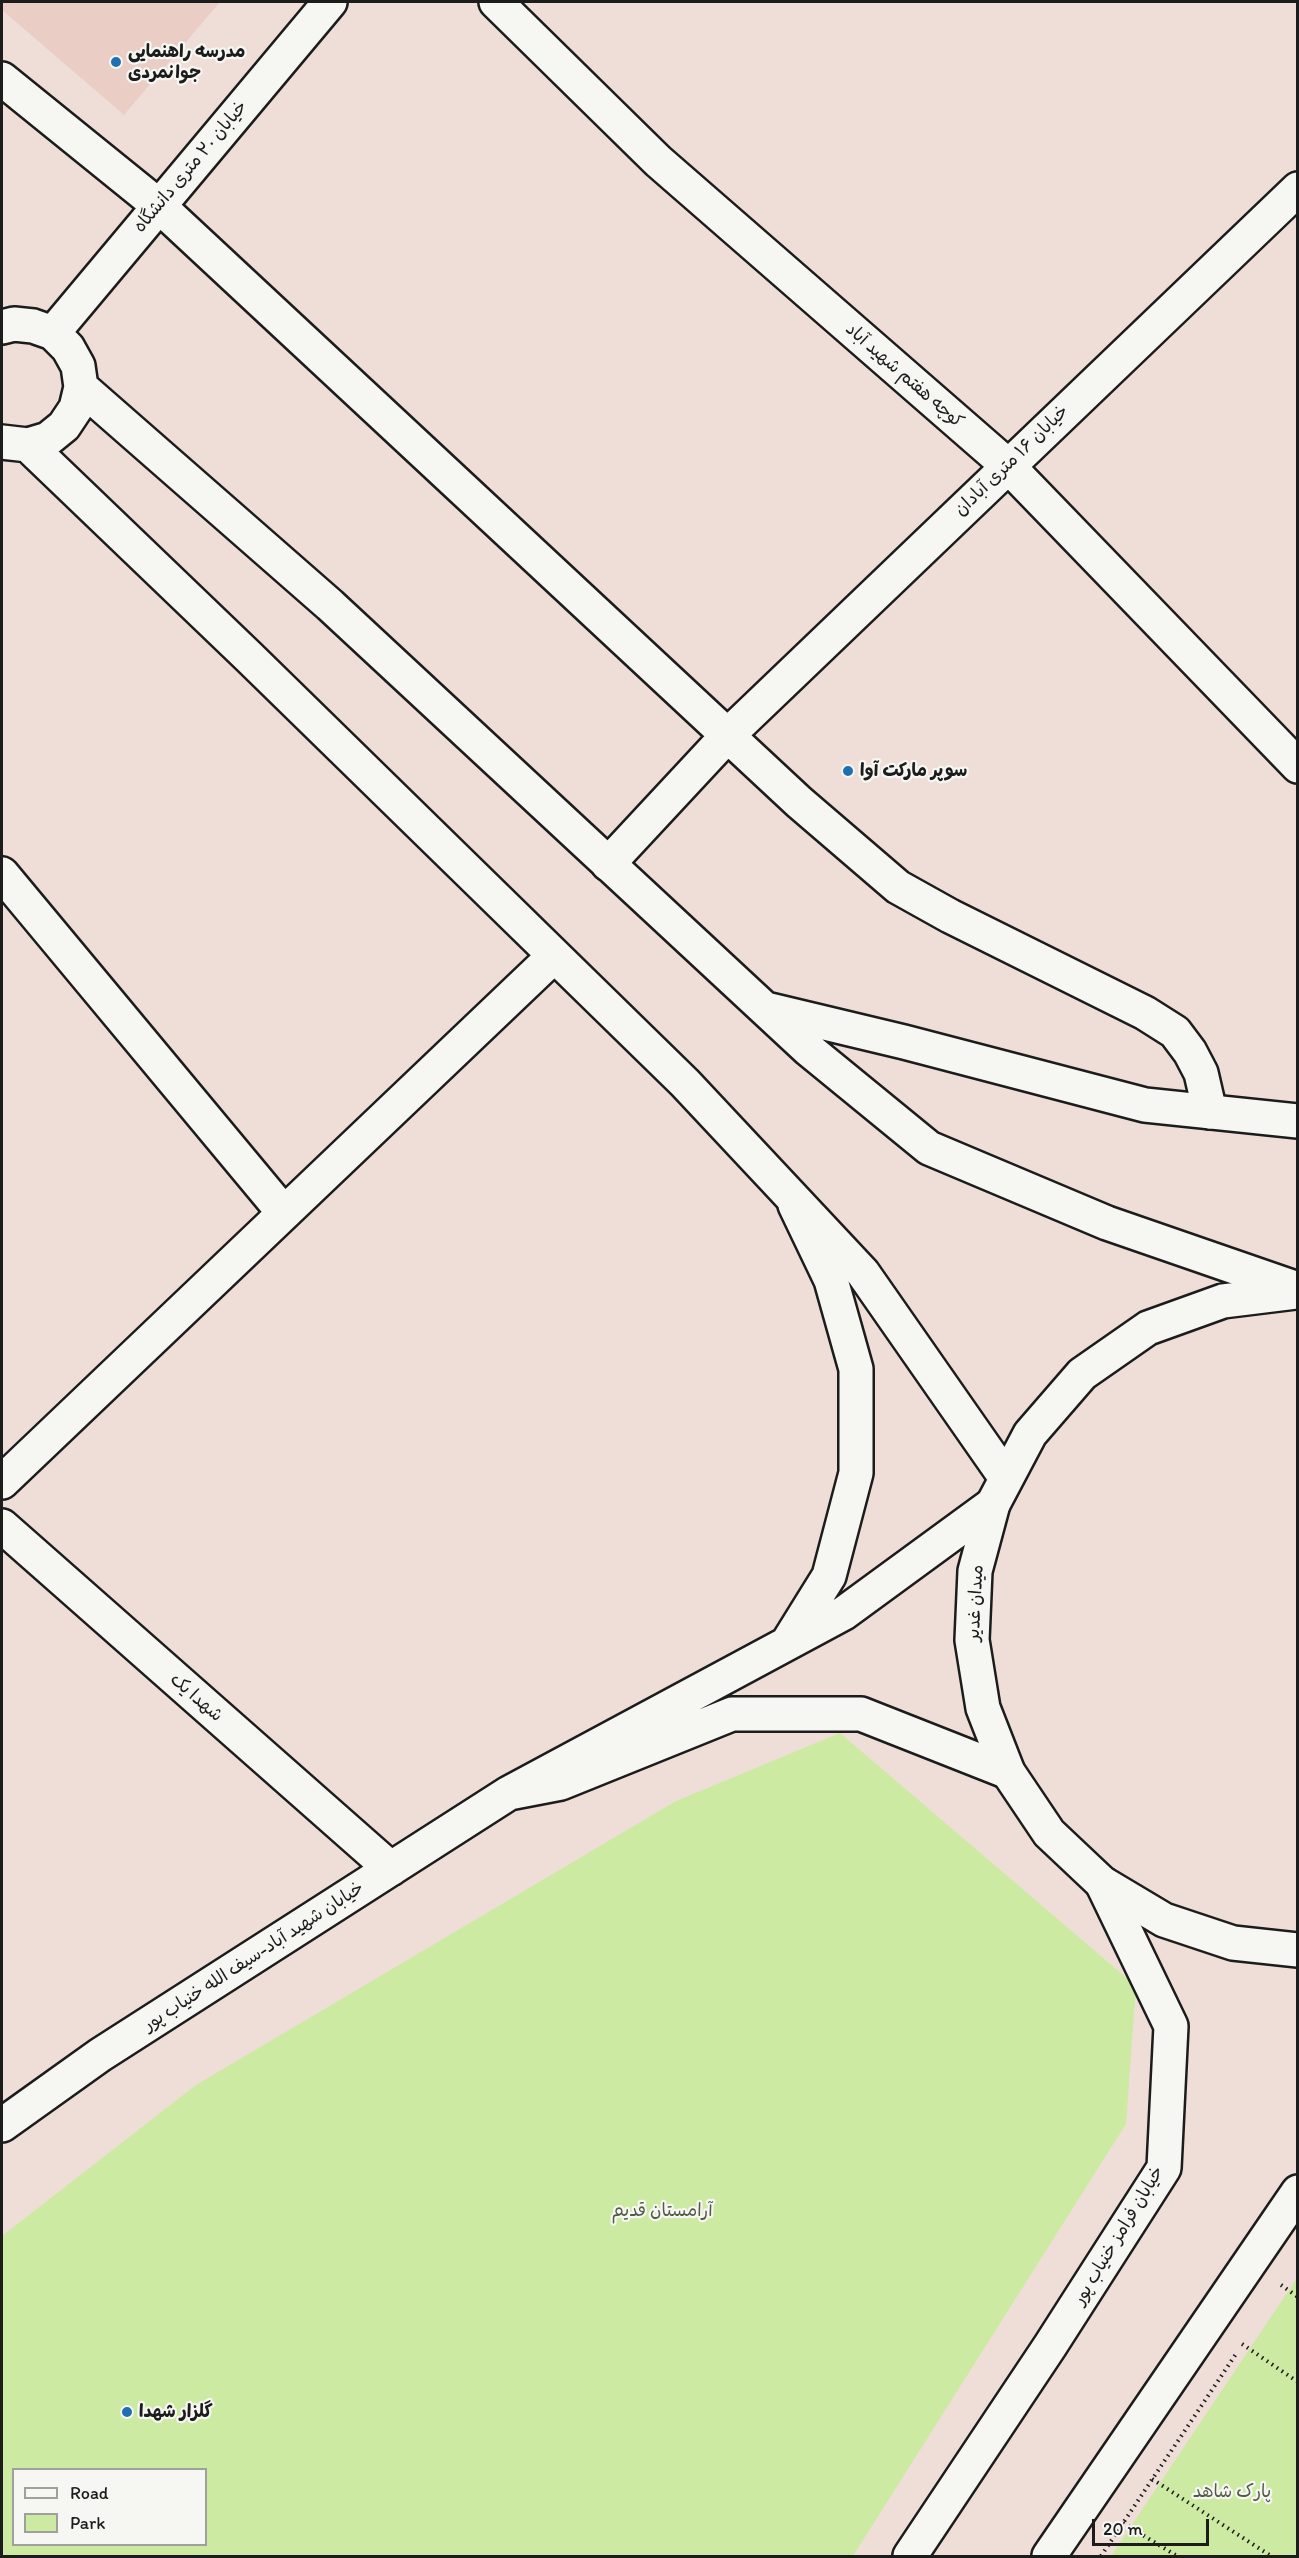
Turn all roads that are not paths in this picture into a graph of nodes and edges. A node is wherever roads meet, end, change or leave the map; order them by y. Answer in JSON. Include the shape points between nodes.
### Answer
{"nodes":[{"id":1,"x":330,"y":2,"type":"edge"},
{"id":2,"x":496,"y":2,"type":"edge"},
{"id":3,"x":2,"y":79,"type":"edge"},
{"id":4,"x":1298,"y":189,"type":"edge"},
{"id":5,"x":159,"y":206,"type":"junction"},
{"id":6,"x":6,"y":322,"type":"edge"},
{"id":7,"x":52,"y":333,"type":"junction"},
{"id":8,"x":81,"y":387,"type":"junction"},
{"id":9,"x":15,"y":444,"type":"edge"},
{"id":10,"x":1007,"y":465,"type":"junction"},
{"id":11,"x":728,"y":735,"type":"junction"},
{"id":12,"x":1295,"y":757,"type":"edge"},
{"id":13,"x":609,"y":864,"type":"junction"},
{"id":14,"x":2,"y":874,"type":"edge"},
{"id":15,"x":554,"y":956,"type":"junction"},
{"id":16,"x":764,"y":1008,"type":"junction"},
{"id":17,"x":1210,"y":1112,"type":"junction"},
{"id":18,"x":1298,"y":1121,"type":"edge"},
{"id":19,"x":790,"y":1195,"type":"junction"},
{"id":20,"x":284,"y":1213,"type":"junction"},
{"id":21,"x":1298,"y":1290,"type":"edge"},
{"id":22,"x":2,"y":1482,"type":"edge"},
{"id":23,"x":999,"y":1491,"type":"junction"},
{"id":24,"x":2,"y":1526,"type":"edge"},
{"id":25,"x":786,"y":1644,"type":"junction"},
{"id":26,"x":1008,"y":1772,"type":"junction"},
{"id":27,"x":509,"y":1793,"type":"junction"},
{"id":28,"x":391,"y":1869,"type":"junction"},
{"id":29,"x":1102,"y":1883,"type":"junction"},
{"id":30,"x":1298,"y":1950,"type":"edge"},
{"id":31,"x":2,"y":2125,"type":"edge"},
{"id":32,"x":1298,"y":2192,"type":"edge"},
{"id":33,"x":910,"y":2556,"type":"edge"},
{"id":34,"x":1049,"y":2556,"type":"edge"}],
"edges":[{"from":1,"to":5,"type":"street","name":"خیابان ۲۰ متری دانشگاه"},
{"from":2,"to":10,"type":"street","name":"کوچه هفتم شهید آباد","via":[[658,161]]},
{"from":3,"to":5,"type":"street"},
{"from":4,"to":10,"type":"street","name":"خیابان ۱۶ متری آبادان"},
{"from":5,"to":7,"type":"street","name":"خیابان ۲۰ متری دانشگاه"},
{"from":5,"to":11,"type":"street"},
{"from":6,"to":7,"type":"street"},
{"from":7,"to":8,"type":"street","via":[[68,348],[78,366]]},
{"from":8,"to":9,"type":"street","via":[[76,408],[64,426],[48,439]]},
{"from":8,"to":13,"type":"street","via":[[330,605]]},
{"from":9,"to":15,"type":"street","via":[[241,649]]},
{"from":10,"to":11,"type":"street","name":"خیابان ۱۶ متری آبادان"},
{"from":10,"to":12,"type":"street","name":"کوچه هفتم شهید آباد"},
{"from":11,"to":13,"type":"street","name":"خیابان ۱۶ متری آبادان"},
{"from":11,"to":17,"type":"street","via":[[898,887],[1175,1032],[1201,1073]]},
{"from":13,"to":16,"type":"street"},
{"from":14,"to":20,"type":"street"},
{"from":15,"to":19,"type":"street","via":[[685,1083]]},
{"from":15,"to":20,"type":"street"},
{"from":16,"to":17,"type":"street","via":[[1145,1105]]},
{"from":16,"to":21,"type":"street","via":[[929,1148],[1107,1223]]},
{"from":17,"to":18,"type":"street"},
{"from":19,"to":23,"type":"street","via":[[863,1273]]},
{"from":19,"to":25,"type":"street","via":[[831,1280],[856,1369],[856,1473],[829,1576]]},
{"from":20,"to":22,"type":"street"},
{"from":21,"to":23,"type":"street","name":"میدان غدیر","via":[[1223,1300],[1148,1328],[1083,1374],[1030,1434]]},
{"from":23,"to":25,"type":"street","name":"خیابان شهید آباد-سیف الله خنیاب پور","via":[[844,1613]]},
{"from":23,"to":26,"type":"street","name":"میدان غدیر","via":[[975,1570],[972,1640],[983,1708]]},
{"from":24,"to":28,"type":"street","name":"شهدا یک"},
{"from":25,"to":27,"type":"street","name":"خیابان شهید آباد-سیف الله خنیاب پور"},
{"from":26,"to":27,"type":"street","via":[[861,1714],[732,1714],[561,1784]]},
{"from":26,"to":29,"type":"street","name":"میدان غدیر","via":[[1049,1833]]},
{"from":27,"to":28,"type":"street","name":"خیابان شهید آباد-سیف الله خنیاب پور"},
{"from":28,"to":31,"type":"street","name":"خیابان شهید آباد-سیف الله خنیاب پور","via":[[100,2055]]},
{"from":29,"to":30,"type":"street","name":"میدان غدیر","via":[[1164,1920],[1233,1943]]},
{"from":29,"to":33,"type":"street","name":"خیابان فرامز خنیاب پور","via":[[1171,2026],[1164,2168]]},
{"from":32,"to":34,"type":"street"}]}
